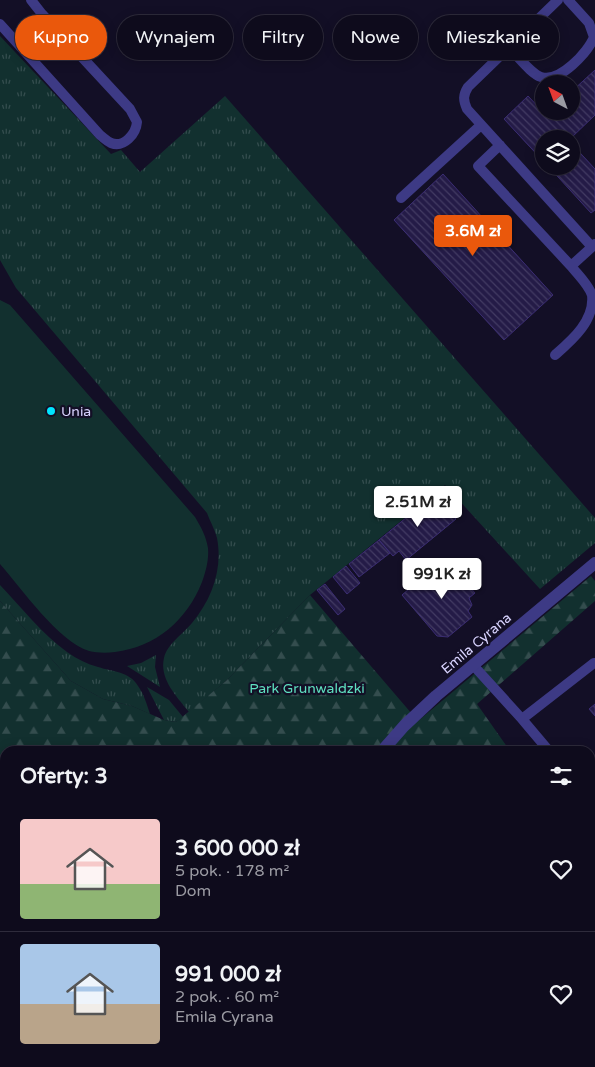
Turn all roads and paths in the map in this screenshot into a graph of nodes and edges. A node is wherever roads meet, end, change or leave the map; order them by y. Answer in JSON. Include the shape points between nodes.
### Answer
{"nodes":[{"id":1,"x":31,"y":0,"type":"edge"},
{"id":2,"x":558,"y":0,"type":"edge"},
{"id":3,"x":568,"y":0,"type":"edge"},
{"id":4,"x":543,"y":15,"type":"edge"},
{"id":5,"x":0,"y":24,"type":"edge"},
{"id":6,"x":496,"y":60,"type":"edge"},
{"id":7,"x":521,"y":60,"type":"edge"},
{"id":8,"x":482,"y":125,"type":"junction"},
{"id":9,"x":500,"y":145,"type":"junction"},
{"id":10,"x":401,"y":198,"type":"dead end"},
{"id":11,"x":593,"y":245,"type":"edge"},
{"id":12,"x":571,"y":266,"type":"junction"},
{"id":13,"x":555,"y":355,"type":"dead end"},
{"id":14,"x":595,"y":563,"type":"edge"},
{"id":15,"x":594,"y":663,"type":"dead end"},
{"id":16,"x":473,"y":665,"type":"junction"},
{"id":17,"x":522,"y":719,"type":"junction"},
{"id":18,"x":386,"y":746,"type":"edge"},
{"id":19,"x":545,"y":746,"type":"edge"}],
"edges":[{"from":1,"to":5,"type":"lane","via":[[130,109],[137,122],[130,138],[113,144],[100,135]]},
{"from":2,"to":4,"type":"lane"},
{"from":3,"to":7,"type":"lane","via":[[589,24],[594,37],[586,51],[554,77],[542,78]]},
{"from":6,"to":8,"type":"lane","via":[[464,93],[467,109]]},
{"from":8,"to":9,"type":"lane"},
{"from":8,"to":10,"type":"lane"},
{"from":9,"to":11,"type":"lane"},
{"from":9,"to":12,"type":"lane","via":[[478,166]]},
{"from":11,"to":12,"type":"lane"},
{"from":12,"to":13,"type":"lane","via":[[586,285],[594,307],[583,330]]},
{"from":14,"to":16,"type":"street","name":"Emila Cyrana"},
{"from":15,"to":17,"type":"lane"},
{"from":16,"to":17,"type":"lane"},
{"from":16,"to":18,"type":"street","name":"Emila Cyrana","via":[[436,696]]},
{"from":17,"to":19,"type":"lane"}]}
